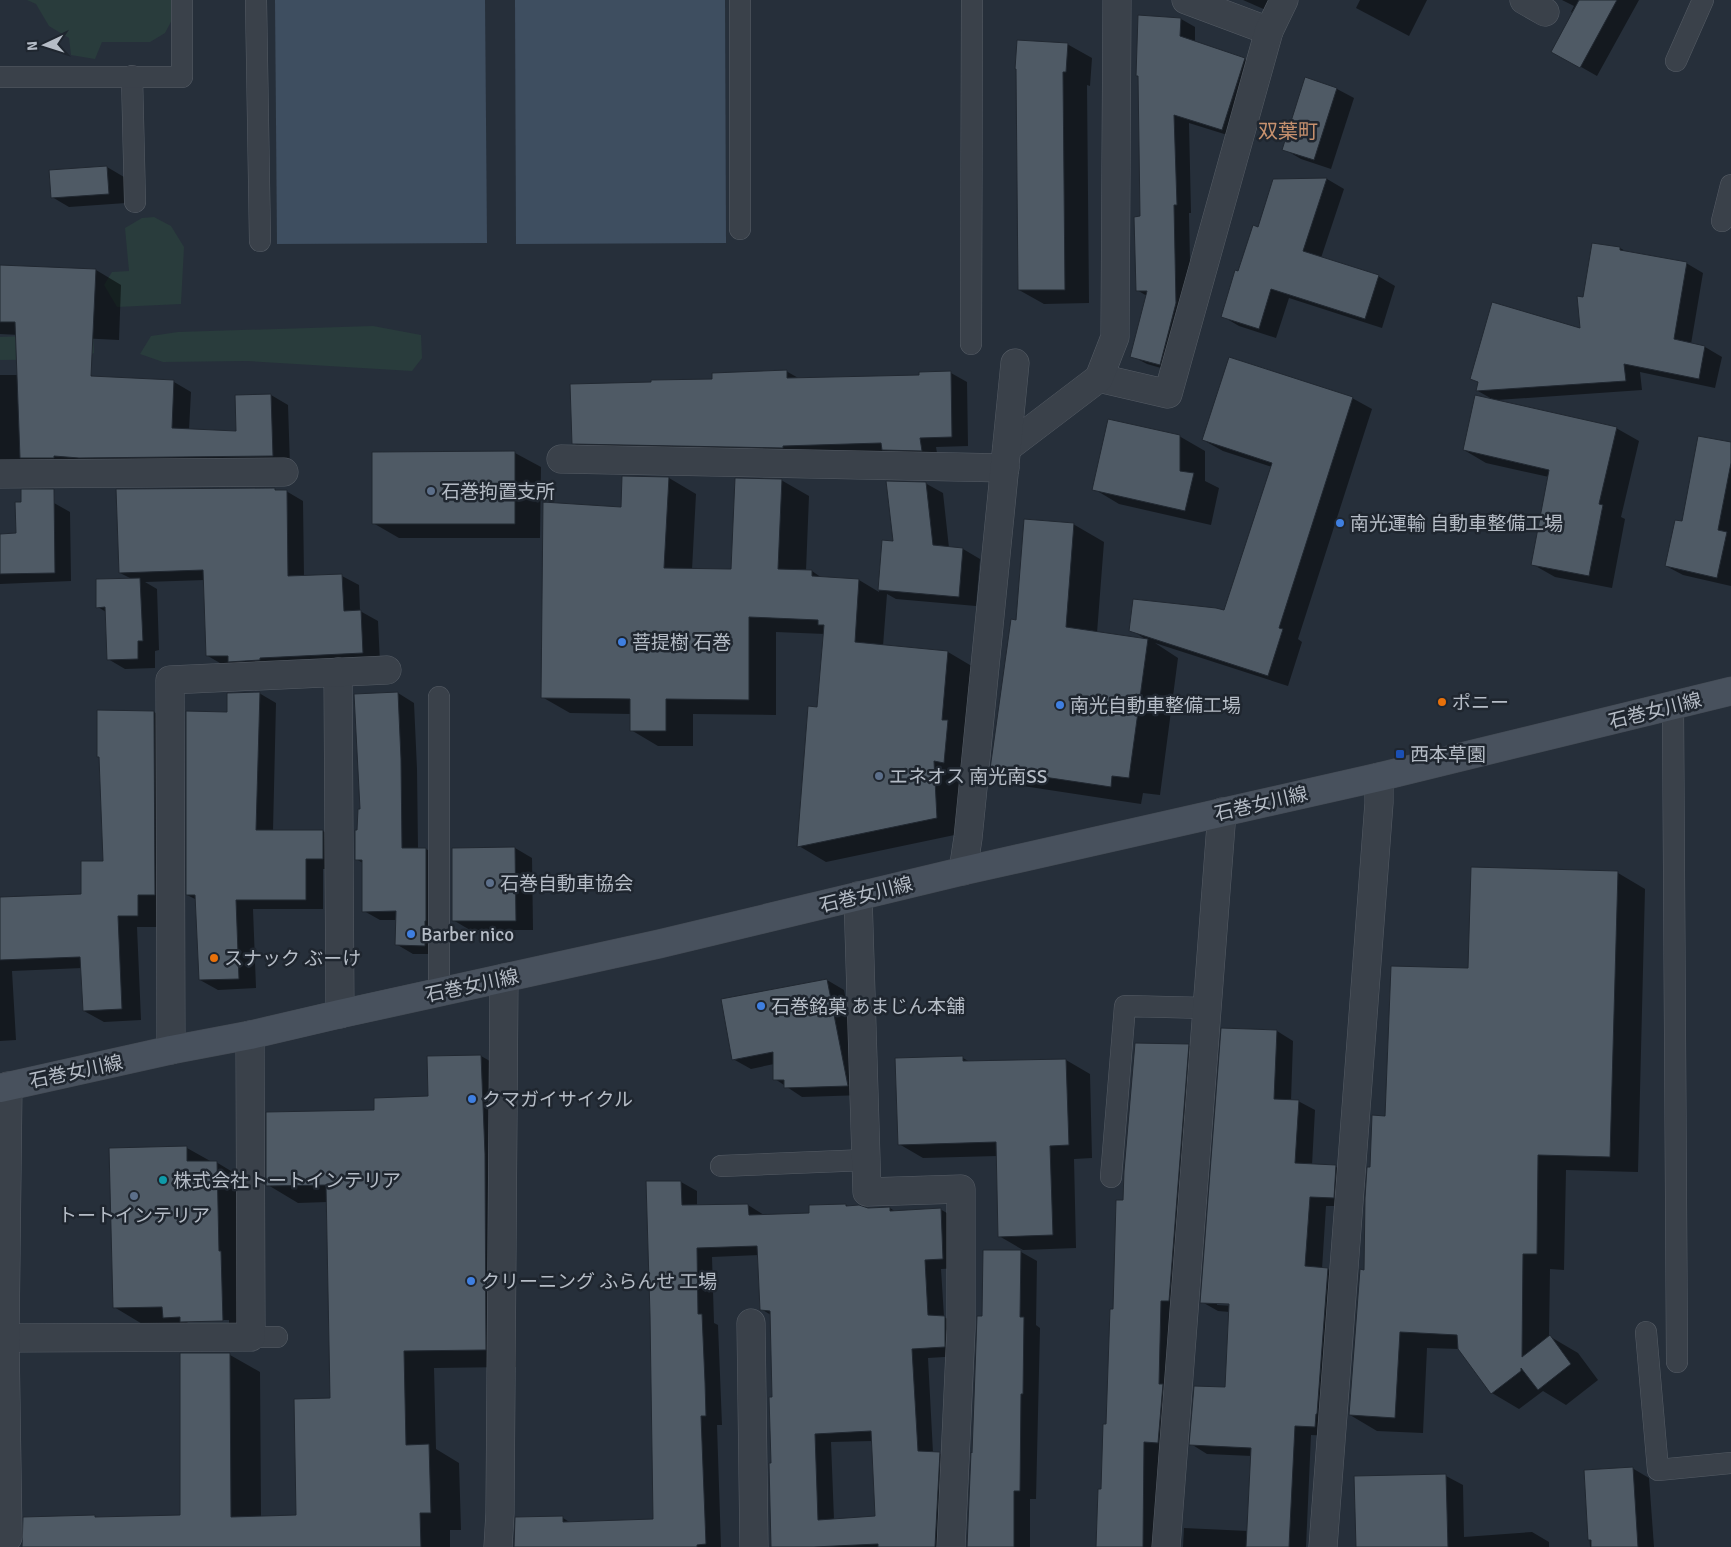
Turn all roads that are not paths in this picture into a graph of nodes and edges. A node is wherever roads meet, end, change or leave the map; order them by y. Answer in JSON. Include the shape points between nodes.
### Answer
{"nodes":[{"id":1,"x":182,"y":0,"type":"edge"},
{"id":2,"x":256,"y":0,"type":"edge"},
{"id":3,"x":740,"y":0,"type":"edge"},
{"id":4,"x":972,"y":0,"type":"edge"},
{"id":5,"x":1117,"y":0,"type":"edge"},
{"id":6,"x":1186,"y":0,"type":"edge"},
{"id":7,"x":1284,"y":0,"type":"edge"},
{"id":8,"x":1703,"y":0,"type":"edge"},
{"id":9,"x":1269,"y":31,"type":"junction"},
{"id":10,"x":1676,"y":61,"type":"dead end"},
{"id":11,"x":132,"y":76,"type":"junction"},
{"id":12,"x":0,"y":77,"type":"edge"},
{"id":13,"x":1731,"y":185,"type":"edge"},
{"id":14,"x":135,"y":202,"type":"dead end"},
{"id":15,"x":1722,"y":221,"type":"dead end"},
{"id":16,"x":740,"y":229,"type":"dead end"},
{"id":17,"x":260,"y":240,"type":"dead end"},
{"id":18,"x":971,"y":344,"type":"dead end"},
{"id":19,"x":1015,"y":363,"type":"dead end"},
{"id":20,"x":1099,"y":378,"type":"junction"},
{"id":21,"x":1006,"y":458,"type":"junction"},
{"id":22,"x":562,"y":459,"type":"dead end"},
{"id":23,"x":284,"y":472,"type":"dead end"},
{"id":24,"x":0,"y":474,"type":"edge"},
{"id":25,"x":387,"y":670,"type":"dead end"},
{"id":26,"x":338,"y":672,"type":"junction"},
{"id":27,"x":1731,"y":691,"type":"edge"},
{"id":28,"x":439,"y":697,"type":"dead end"},
{"id":29,"x":1673,"y":707,"type":"junction"},
{"id":30,"x":1379,"y":777,"type":"junction"},
{"id":31,"x":1222,"y":812,"type":"junction"},
{"id":32,"x":962,"y":870,"type":"junction"},
{"id":33,"x":858,"y":896,"type":"junction"},
{"id":34,"x":504,"y":978,"type":"junction"},
{"id":35,"x":439,"y":992,"type":"junction"},
{"id":36,"x":1207,"y":1008,"type":"junction"},
{"id":37,"x":340,"y":1014,"type":"junction"},
{"id":38,"x":250,"y":1035,"type":"junction"},
{"id":39,"x":170,"y":1050,"type":"junction"},
{"id":40,"x":4,"y":1087,"type":"edge"},
{"id":41,"x":866,"y":1160,"type":"junction"},
{"id":42,"x":721,"y":1166,"type":"dead end"},
{"id":43,"x":1111,"y":1177,"type":"dead end"},
{"id":44,"x":3,"y":1249,"type":"edge"},
{"id":45,"x":751,"y":1322,"type":"dead end"},
{"id":46,"x":1646,"y":1332,"type":"dead end"},
{"id":47,"x":5,"y":1338,"type":"junction"},
{"id":48,"x":1677,"y":1362,"type":"dead end"},
{"id":49,"x":1731,"y":1463,"type":"edge"},
{"id":50,"x":0,"y":1536,"type":"edge"},
{"id":51,"x":498,"y":1547,"type":"edge"},
{"id":52,"x":754,"y":1547,"type":"edge"},
{"id":53,"x":951,"y":1547,"type":"edge"},
{"id":54,"x":1166,"y":1547,"type":"edge"},
{"id":55,"x":1323,"y":1547,"type":"edge"}],
"edges":[{"from":1,"to":11,"type":"lane","via":[[182,77]]},
{"from":2,"to":17,"type":"lane"},
{"from":3,"to":16,"type":"lane"},
{"from":4,"to":18,"type":"lane"},
{"from":5,"to":20,"type":"street","via":[[1115,337]]},
{"from":6,"to":9,"type":"street"},
{"from":7,"to":9,"type":"street"},
{"from":8,"to":10,"type":"lane"},
{"from":9,"to":20,"type":"street","via":[[1168,394]]},
{"from":11,"to":12,"type":"lane"},
{"from":11,"to":14,"type":"lane"},
{"from":13,"to":15,"type":"lane"},
{"from":19,"to":21,"type":"street"},
{"from":20,"to":21,"type":"street"},
{"from":21,"to":22,"type":"street"},
{"from":21,"to":32,"type":"street","via":[[968,838]]},
{"from":23,"to":24,"type":"street"},
{"from":25,"to":26,"type":"street"},
{"from":26,"to":37,"type":"street"},
{"from":26,"to":39,"type":"street","via":[[170,680]]},
{"from":27,"to":29,"type":"main road","name":"石巻女川線"},
{"from":28,"to":35,"type":"lane"},
{"from":29,"to":30,"type":"main road","name":"石巻女川線"},
{"from":29,"to":48,"type":"lane"},
{"from":30,"to":31,"type":"main road","name":"石巻女川線"},
{"from":30,"to":55,"type":"street"},
{"from":31,"to":32,"type":"main road","name":"石巻女川線"},
{"from":31,"to":36,"type":"street"},
{"from":32,"to":33,"type":"main road","name":"石巻女川線"},
{"from":33,"to":34,"type":"main road","name":"石巻女川線"},
{"from":33,"to":41,"type":"street"},
{"from":34,"to":35,"type":"main road","name":"石巻女川線"},
{"from":34,"to":51,"type":"street"},
{"from":35,"to":37,"type":"main road","name":"石巻女川線"},
{"from":36,"to":43,"type":"lane","via":[[1125,1006]]},
{"from":36,"to":54,"type":"street"},
{"from":37,"to":38,"type":"main road","name":"石巻女川線"},
{"from":38,"to":39,"type":"main road","name":"石巻女川線"},
{"from":38,"to":47,"type":"street","via":[[264,1337]]},
{"from":39,"to":40,"type":"main road","name":"石巻女川線"},
{"from":40,"to":44,"type":"street"},
{"from":41,"to":42,"type":"lane"},
{"from":41,"to":53,"type":"street","via":[[868,1192],[961,1189],[961,1329]]},
{"from":44,"to":47,"type":"street"},
{"from":45,"to":52,"type":"street"},
{"from":46,"to":49,"type":"lane","via":[[1658,1470]]},
{"from":47,"to":50,"type":"street","via":[[8,1537]]}]}
